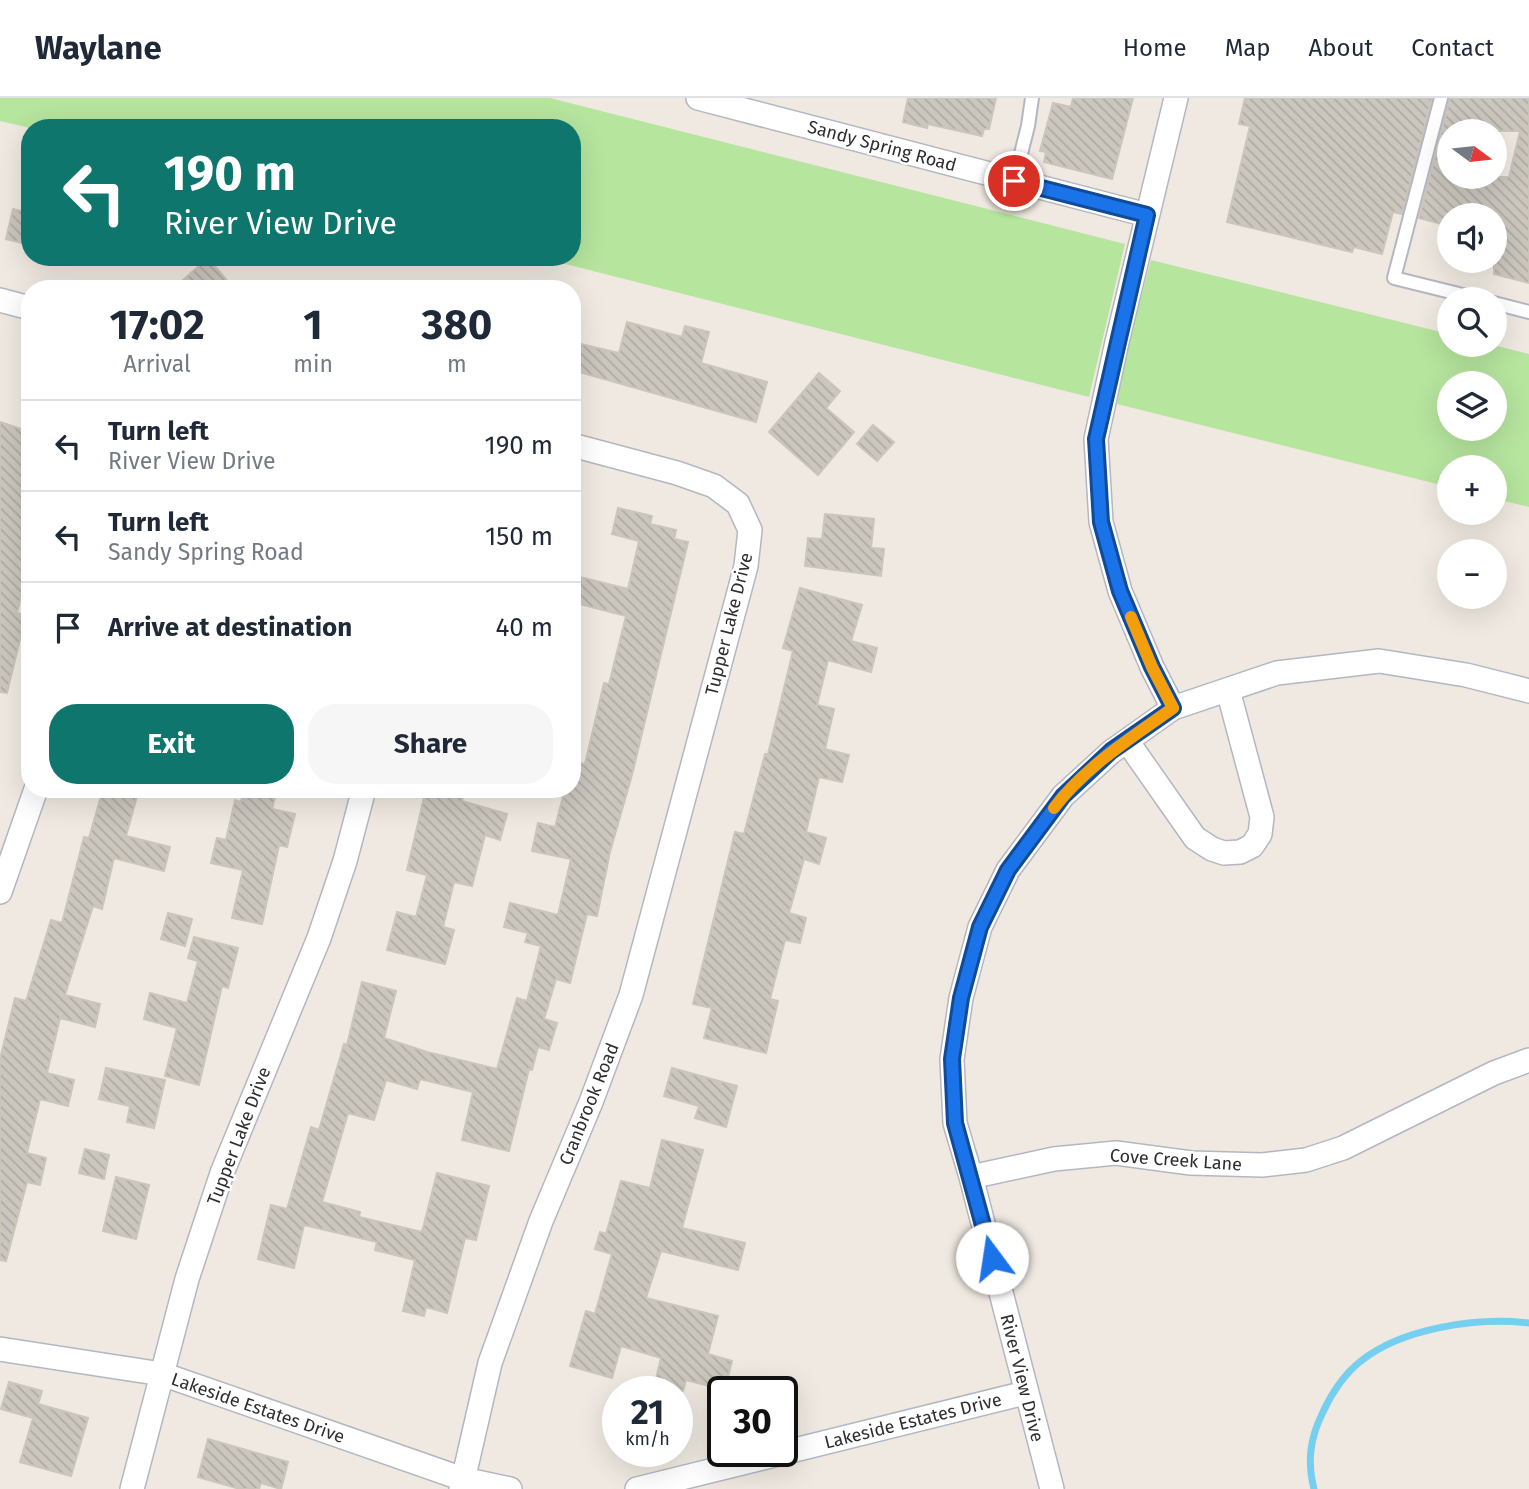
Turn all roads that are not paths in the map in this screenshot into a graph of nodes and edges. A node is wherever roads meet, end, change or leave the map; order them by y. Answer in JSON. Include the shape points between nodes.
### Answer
{"nodes":[{"id":1,"x":698,"y":98,"type":"edge"},
{"id":2,"x":1032,"y":98,"type":"edge"},
{"id":3,"x":1176,"y":98,"type":"edge"},
{"id":4,"x":1441,"y":98,"type":"edge"},
{"id":5,"x":732,"y":102,"type":"edge"},
{"id":6,"x":1014,"y":181,"type":"junction"},
{"id":7,"x":1147,"y":215,"type":"junction"},
{"id":8,"x":1437,"y":289,"type":"edge"},
{"id":9,"x":0,"y":300,"type":"edge"},
{"id":10,"x":21,"y":305,"type":"edge"},
{"id":11,"x":1507,"y":306,"type":"edge"},
{"id":12,"x":1529,"y":312,"type":"edge"},
{"id":13,"x":581,"y":447,"type":"edge"},
{"id":14,"x":1228,"y":690,"type":"junction"},
{"id":15,"x":1529,"y":691,"type":"edge"},
{"id":16,"x":1173,"y":708,"type":"junction"},
{"id":17,"x":706,"y":715,"type":"joint"},
{"id":18,"x":1127,"y":741,"type":"junction"},
{"id":19,"x":33,"y":798,"type":"edge"},
{"id":20,"x":362,"y":798,"type":"edge"},
{"id":21,"x":0,"y":892,"type":"edge"},
{"id":22,"x":1529,"y":1060,"type":"edge"},
{"id":23,"x":971,"y":1177,"type":"junction"},
{"id":24,"x":0,"y":1349,"type":"edge"},
{"id":25,"x":162,"y":1374,"type":"junction"},
{"id":26,"x":1026,"y":1393,"type":"junction"},
{"id":27,"x":462,"y":1484,"type":"edge"},
{"id":28,"x":132,"y":1489,"type":"edge"},
{"id":29,"x":510,"y":1489,"type":"edge"},
{"id":30,"x":637,"y":1489,"type":"edge"},
{"id":31,"x":1052,"y":1489,"type":"edge"}],
"edges":[{"from":1,"to":5,"type":"street","name":"Sandy Spring Road"},
{"from":2,"to":6,"type":"lane"},
{"from":3,"to":7,"type":"street"},
{"from":4,"to":8,"type":"lane","via":[[1394,278]]},
{"from":5,"to":6,"type":"street","name":"Sandy Spring Road"},
{"from":6,"to":7,"type":"street","name":"Sandy Spring Road"},
{"from":7,"to":16,"type":"street","via":[[1096,439],[1101,522],[1120,591]]},
{"from":9,"to":10,"type":"street"},
{"from":11,"to":12,"type":"lane"},
{"from":13,"to":17,"type":"street","name":"Tupper Lake Drive","via":[[677,472],[714,486],[738,504],[750,530],[746,566]]},
{"from":14,"to":15,"type":"street","name":"River View Drive","via":[[1277,673],[1379,661]]},
{"from":14,"to":16,"type":"street","name":"River View Drive"},
{"from":14,"to":18,"type":"street","via":[[1262,817],[1260,834],[1252,846],[1224,853],[1195,838]]},
{"from":16,"to":18,"type":"street","name":"River View Drive"},
{"from":17,"to":27,"type":"street","name":"Cranbrook Road","via":[[631,995],[489,1363]]},
{"from":18,"to":23,"type":"street","name":"River View Drive","via":[[1063,796],[1008,870],[980,927],[961,998],[952,1059],[955,1123]]},
{"from":19,"to":21,"type":"street"},
{"from":20,"to":25,"type":"street","name":"Tupper Lake Drive","via":[[319,938],[222,1173]]},
{"from":22,"to":23,"type":"street","name":"Cove Creek Lane","via":[[1343,1148],[1306,1160],[1262,1165],[1191,1163],[1116,1153],[1054,1159]]},
{"from":23,"to":26,"type":"street","name":"River View Drive"},
{"from":24,"to":25,"type":"street","name":"Lakeside Estates Drive"},
{"from":25,"to":27,"type":"street","name":"Lakeside Estates Drive"},
{"from":25,"to":28,"type":"street","name":"Tupper Lake Drive"},
{"from":26,"to":30,"type":"street","name":"Lakeside Estates Drive"},
{"from":26,"to":31,"type":"street","name":"River View Drive"},
{"from":27,"to":29,"type":"street","name":"Lakeside Estates Drive"}]}
